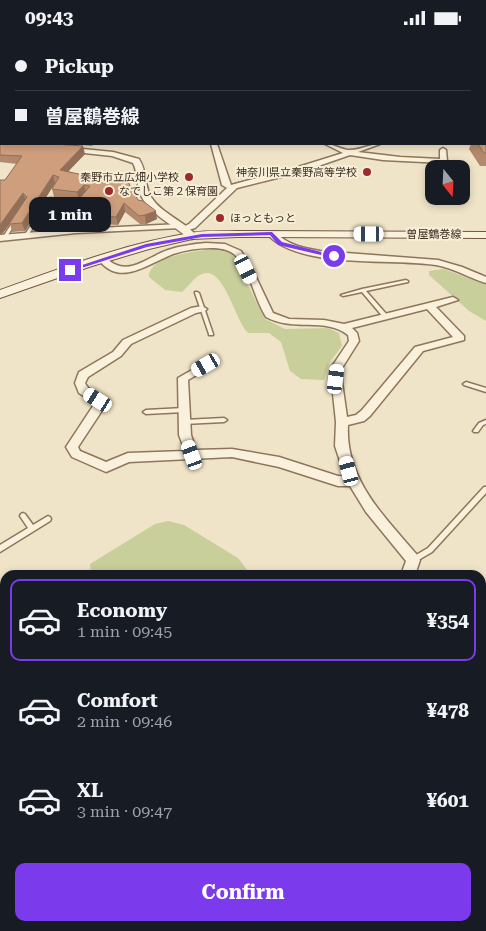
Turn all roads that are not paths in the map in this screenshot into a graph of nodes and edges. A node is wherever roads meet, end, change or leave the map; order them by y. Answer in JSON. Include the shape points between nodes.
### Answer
{"nodes":[{"id":1,"x":214,"y":145,"type":"edge"},
{"id":2,"x":329,"y":145,"type":"edge"},
{"id":3,"x":374,"y":145,"type":"edge"},
{"id":4,"x":53,"y":148,"type":"edge"},
{"id":5,"x":443,"y":150,"type":"dead end"},
{"id":6,"x":354,"y":153,"type":"junction"},
{"id":7,"x":232,"y":188,"type":"junction"},
{"id":8,"x":20,"y":213,"type":"edge"},
{"id":9,"x":40,"y":215,"type":"edge"},
{"id":10,"x":67,"y":218,"type":"edge"},
{"id":11,"x":186,"y":231,"type":"junction"},
{"id":12,"x":54,"y":233,"type":"junction"},
{"id":13,"x":272,"y":234,"type":"junction"},
{"id":14,"x":26,"y":235,"type":"junction"},
{"id":15,"x":486,"y":235,"type":"edge"},
{"id":16,"x":2,"y":238,"type":"edge"},
{"id":17,"x":0,"y":246,"type":"edge"},
{"id":18,"x":102,"y":259,"type":"junction"},
{"id":19,"x":486,"y":280,"type":"edge"},
{"id":20,"x":406,"y":281,"type":"dead end"},
{"id":21,"x":362,"y":290,"type":"junction"},
{"id":22,"x":198,"y":293,"type":"dead end"},
{"id":23,"x":0,"y":294,"type":"edge"},
{"id":24,"x":343,"y":295,"type":"dead end"},
{"id":25,"x":453,"y":301,"type":"dead end"},
{"id":26,"x":429,"y":306,"type":"junction"},
{"id":27,"x":202,"y":309,"type":"junction"},
{"id":28,"x":386,"y":317,"type":"junction"},
{"id":29,"x":343,"y":327,"type":"junction"},
{"id":30,"x":211,"y":334,"type":"dead end"},
{"id":31,"x":206,"y":365,"type":"dead end"},
{"id":32,"x":466,"y":384,"type":"dead end"},
{"id":33,"x":486,"y":390,"type":"edge"},
{"id":34,"x":184,"y":410,"type":"junction"},
{"id":35,"x":146,"y":412,"type":"dead end"},
{"id":36,"x":224,"y":420,"type":"dead end"},
{"id":37,"x":184,"y":422,"type":"junction"},
{"id":38,"x":342,"y":422,"type":"junction"},
{"id":39,"x":486,"y":422,"type":"edge"},
{"id":40,"x":476,"y":431,"type":"dead end"},
{"id":41,"x":192,"y":455,"type":"junction"},
{"id":42,"x":352,"y":481,"type":"junction"},
{"id":43,"x":486,"y":489,"type":"edge"},
{"id":44,"x":23,"y":516,"type":"dead end"},
{"id":45,"x":48,"y":519,"type":"dead end"},
{"id":46,"x":32,"y":529,"type":"junction"},
{"id":47,"x":0,"y":549,"type":"edge"},
{"id":48,"x":413,"y":560,"type":"junction"},
{"id":49,"x":410,"y":570,"type":"edge"}],
"edges":[{"from":1,"to":7,"type":"street","via":[[226,185]]},
{"from":2,"to":6,"type":"street"},
{"from":3,"to":6,"type":"street"},
{"from":4,"to":11,"type":"street","via":[[113,154],[136,161],[141,168],[146,198]]},
{"from":5,"to":6,"type":"street","via":[[443,161],[402,161]]},
{"from":6,"to":7,"type":"street"},
{"from":7,"to":11,"type":"street"},
{"from":8,"to":16,"type":"lane"},
{"from":9,"to":14,"type":"lane"},
{"from":10,"to":12,"type":"lane"},
{"from":11,"to":12,"type":"street"},
{"from":11,"to":13,"type":"main road","name":"曽屋鶴巻線"},
{"from":11,"to":18,"type":"main road","name":"曽屋鶴巻線"},
{"from":12,"to":14,"type":"street"},
{"from":13,"to":15,"type":"main road","name":"曽屋鶴巻線"},
{"from":13,"to":19,"type":"street","via":[[280,243],[316,253],[353,259],[432,262]]},
{"from":14,"to":16,"type":"street"},
{"from":16,"to":17,"type":"street","via":[[4,243]]},
{"from":18,"to":23,"type":"main road","name":"曽屋鶴巻線"},
{"from":18,"to":29,"type":"street","via":[[106,265],[128,270],[179,250],[224,246],[239,254],[269,315],[276,320]]},
{"from":20,"to":21,"type":"lane"},
{"from":21,"to":24,"type":"lane"},
{"from":21,"to":28,"type":"lane"},
{"from":22,"to":27,"type":"lane"},
{"from":25,"to":26,"type":"street"},
{"from":26,"to":28,"type":"street"},
{"from":26,"to":38,"type":"street","via":[[460,338],[419,349],[366,413],[360,418]]},
{"from":27,"to":30,"type":"lane"},
{"from":27,"to":41,"type":"street","via":[[126,342],[116,354],[83,375],[80,383],[98,400],[99,406],[72,447],[76,454],[106,467],[128,458]]},
{"from":28,"to":29,"type":"street"},
{"from":29,"to":38,"type":"street","via":[[351,331],[354,342],[338,366],[336,379]]},
{"from":31,"to":34,"type":"street","via":[[183,378]]},
{"from":32,"to":33,"type":"lane"},
{"from":34,"to":35,"type":"lane"},
{"from":34,"to":37,"type":"street"},
{"from":36,"to":37,"type":"lane"},
{"from":37,"to":41,"type":"street"},
{"from":38,"to":42,"type":"street","via":[[342,448]]},
{"from":39,"to":40,"type":"lane","via":[[480,424]]},
{"from":41,"to":42,"type":"street","via":[[232,453],[279,462],[338,481]]},
{"from":42,"to":48,"type":"street","via":[[368,507]]},
{"from":43,"to":48,"type":"lane","via":[[430,550]]},
{"from":44,"to":46,"type":"lane"},
{"from":45,"to":46,"type":"lane"},
{"from":46,"to":47,"type":"lane"},
{"from":48,"to":49,"type":"street"}]}
